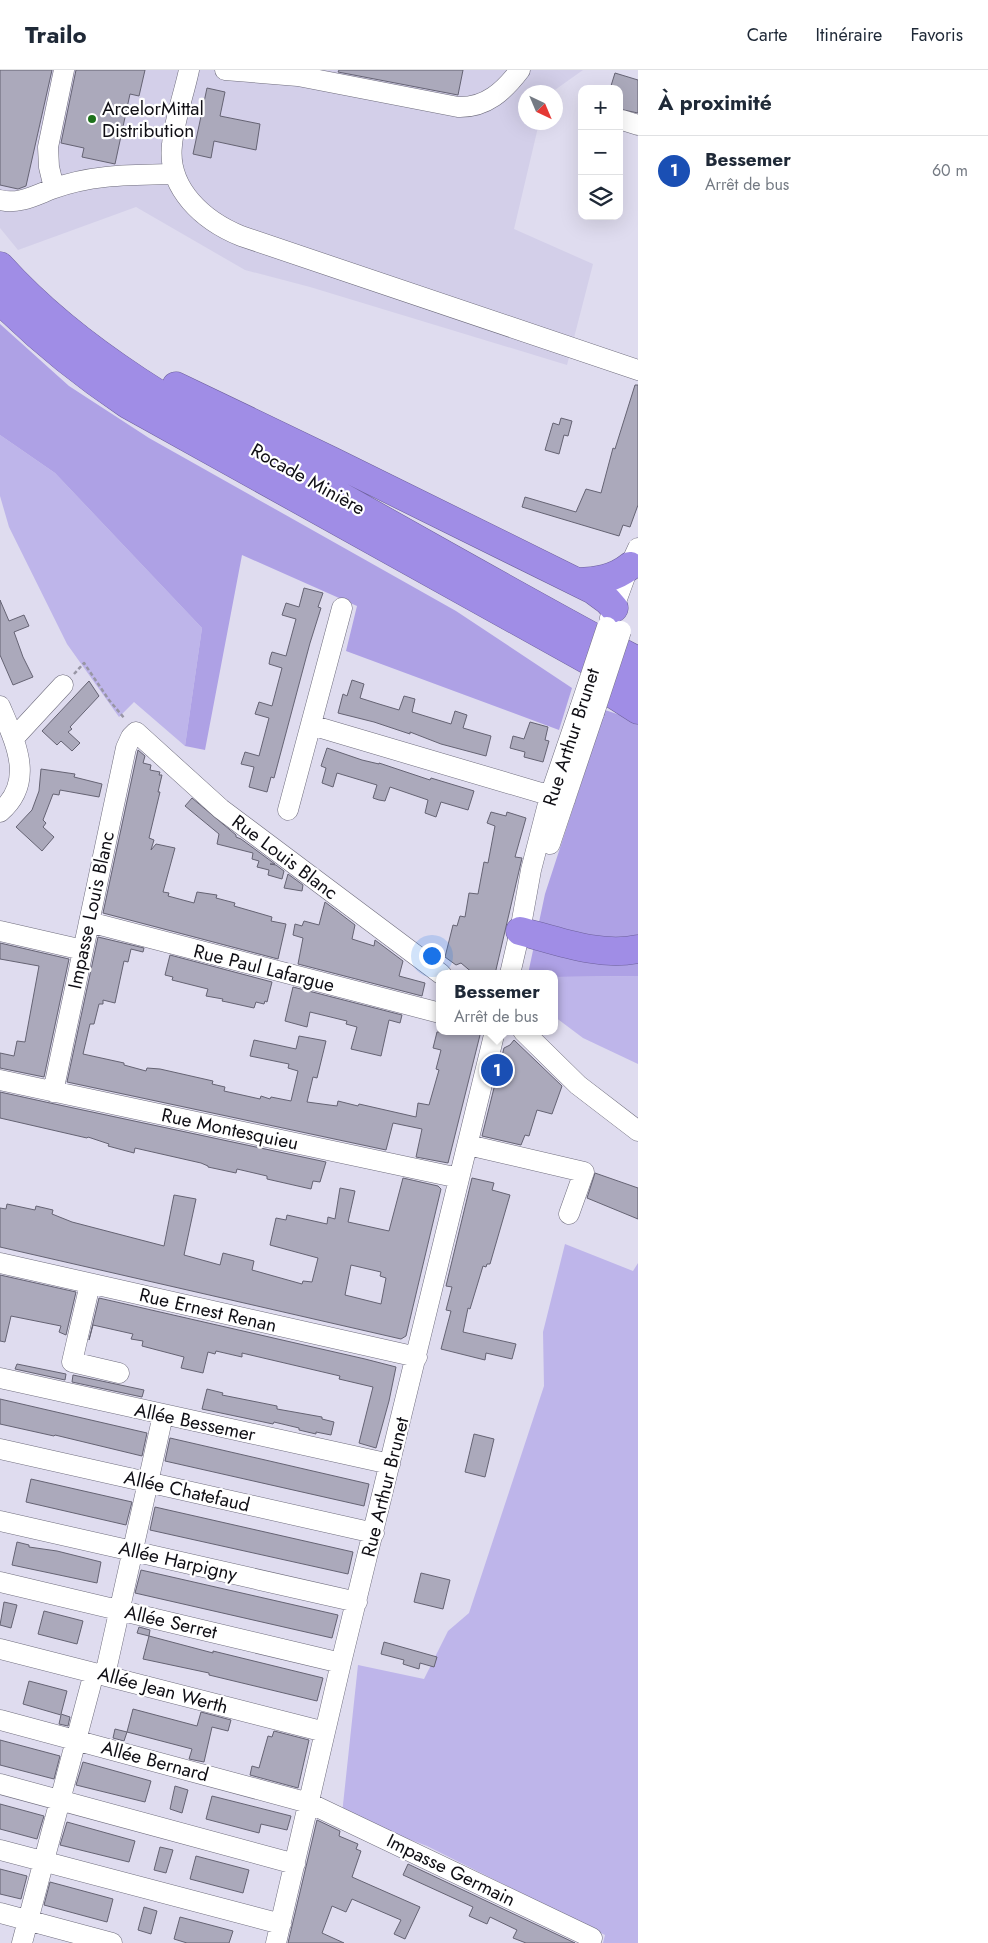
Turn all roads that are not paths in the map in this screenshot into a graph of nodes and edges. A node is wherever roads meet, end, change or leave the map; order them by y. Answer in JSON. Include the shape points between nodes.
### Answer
{"nodes":[{"id":1,"x":64,"y":70,"type":"edge"},
{"id":2,"x":189,"y":70,"type":"edge"},
{"id":3,"x":225,"y":70,"type":"edge"},
{"id":4,"x":520,"y":70,"type":"edge"},
{"id":5,"x":175,"y":174,"type":"junction"},
{"id":6,"x":54,"y":188,"type":"junction"},
{"id":7,"x":0,"y":200,"type":"edge"},
{"id":8,"x":0,"y":261,"type":"edge"},
{"id":9,"x":0,"y":266,"type":"edge"},
{"id":10,"x":0,"y":300,"type":"edge"},
{"id":11,"x":638,"y":370,"type":"edge"},
{"id":12,"x":635,"y":562,"type":"edge"},
{"id":13,"x":576,"y":582,"type":"junction"},
{"id":14,"x":342,"y":608,"type":"dead end"},
{"id":15,"x":616,"y":623,"type":"junction"},
{"id":16,"x":525,"y":625,"type":"junction"},
{"id":17,"x":638,"y":661,"type":"edge"},
{"id":18,"x":63,"y":685,"type":"road end"},
{"id":19,"x":638,"y":688,"type":"edge"},
{"id":20,"x":0,"y":706,"type":"edge"},
{"id":21,"x":638,"y":710,"type":"edge"},
{"id":22,"x":311,"y":725,"type":"junction"},
{"id":23,"x":136,"y":732,"type":"joint"},
{"id":24,"x":14,"y":738,"type":"junction"},
{"id":25,"x":557,"y":798,"type":"junction"},
{"id":26,"x":288,"y":810,"type":"dead end"},
{"id":27,"x":0,"y":812,"type":"edge"},
{"id":28,"x":89,"y":922,"type":"junction"},
{"id":29,"x":520,"y":931,"type":"junction"},
{"id":30,"x":0,"y":932,"type":"edge"},
{"id":31,"x":638,"y":949,"type":"edge"},
{"id":32,"x":83,"y":950,"type":"junction"},
{"id":33,"x":436,"y":970,"type":"edge"},
{"id":34,"x":511,"y":970,"type":"edge"},
{"id":35,"x":436,"y":1012,"type":"edge"},
{"id":36,"x":494,"y":1035,"type":"edge"},
{"id":37,"x":527,"y":1035,"type":"edge"},
{"id":38,"x":0,"y":1080,"type":"edge"},
{"id":39,"x":53,"y":1092,"type":"junction"},
{"id":40,"x":638,"y":1131,"type":"edge"},
{"id":41,"x":468,"y":1145,"type":"junction"},
{"id":42,"x":459,"y":1178,"type":"junction"},
{"id":43,"x":569,"y":1214,"type":"dead end"},
{"id":44,"x":0,"y":1263,"type":"edge"},
{"id":45,"x":90,"y":1284,"type":"junction"},
{"id":46,"x":417,"y":1357,"type":"junction"},
{"id":47,"x":119,"y":1373,"type":"dead end"},
{"id":48,"x":0,"y":1378,"type":"edge"},
{"id":49,"x":162,"y":1415,"type":"junction"},
{"id":50,"x":0,"y":1449,"type":"edge"},
{"id":51,"x":390,"y":1464,"type":"junction"},
{"id":52,"x":148,"y":1483,"type":"junction"},
{"id":53,"x":0,"y":1521,"type":"edge"},
{"id":54,"x":374,"y":1533,"type":"junction"},
{"id":55,"x":132,"y":1550,"type":"junction"},
{"id":56,"x":0,"y":1582,"type":"edge"},
{"id":57,"x":357,"y":1602,"type":"junction"},
{"id":58,"x":120,"y":1610,"type":"junction"},
{"id":59,"x":0,"y":1649,"type":"edge"},
{"id":60,"x":342,"y":1663,"type":"junction"},
{"id":61,"x":108,"y":1666,"type":"dead end"},
{"id":62,"x":91,"y":1684,"type":"dead end"},
{"id":63,"x":0,"y":1720,"type":"edge"},
{"id":64,"x":325,"y":1732,"type":"junction"},
{"id":65,"x":76,"y":1739,"type":"junction"},
{"id":66,"x":0,"y":1784,"type":"edge"},
{"id":67,"x":60,"y":1800,"type":"junction"},
{"id":68,"x":309,"y":1803,"type":"junction"},
{"id":69,"x":0,"y":1850,"type":"edge"},
{"id":70,"x":44,"y":1861,"type":"junction"},
{"id":71,"x":295,"y":1864,"type":"junction"},
{"id":72,"x":0,"y":1913,"type":"edge"},
{"id":73,"x":28,"y":1920,"type":"junction"},
{"id":74,"x":281,"y":1924,"type":"junction"},
{"id":75,"x":592,"y":1938,"type":"dead end"},
{"id":76,"x":22,"y":1943,"type":"edge"},
{"id":77,"x":112,"y":1943,"type":"edge"},
{"id":78,"x":276,"y":1943,"type":"edge"}],
"edges":[{"from":1,"to":6,"type":"street","via":[[48,147]]},
{"from":2,"to":5,"type":"street","via":[[172,144]]},
{"from":3,"to":4,"type":"street","via":[[298,76],[458,107],[482,104],[496,96]]},
{"from":5,"to":6,"type":"street","via":[[97,177]]},
{"from":5,"to":11,"type":"street","via":[[194,206],[210,221],[232,232]]},
{"from":6,"to":7,"type":"street","via":[[18,201]]},
{"from":8,"to":13,"type":"highway","via":[[98,339],[156,375]]},
{"from":9,"to":17,"type":"highway","name":"Rocade Minière","via":[[66,330],[144,385]]},
{"from":10,"to":16,"type":"highway","name":"Rocade Minière","via":[[56,352],[127,404]]},
{"from":12,"to":13,"type":"highway","via":[[608,578]]},
{"from":12,"to":15,"type":"street"},
{"from":13,"to":15,"type":"highway","via":[[601,595]]},
{"from":14,"to":22,"type":"street"},
{"from":15,"to":25,"type":"street","name":"Rue Arthur Brunet","bridge":true},
{"from":16,"to":19,"type":"highway","name":"Rocade Minière"},
{"from":16,"to":21,"type":"highway","via":[[539,648]]},
{"from":18,"to":24,"type":"street"},
{"from":20,"to":24,"type":"street"},
{"from":22,"to":25,"type":"street"},
{"from":22,"to":26,"type":"street"},
{"from":23,"to":28,"type":"street","name":"Impasse Louis Blanc","via":[[126,748]]},
{"from":23,"to":33,"type":"street","name":"Rue Louis Blanc","via":[[221,809]]},
{"from":24,"to":27,"type":"street","via":[[20,762],[19,780],[14,797]]},
{"from":25,"to":29,"type":"street","name":"Rue Arthur Brunet","via":[[531,870]]},
{"from":28,"to":32,"type":"street","name":"Impasse Louis Blanc"},
{"from":28,"to":35,"type":"street","name":"Rue Paul Lafargue"},
{"from":29,"to":31,"type":"highway","via":[[595,950]]},
{"from":29,"to":34,"type":"street","name":"Rue Arthur Brunet"},
{"from":30,"to":32,"type":"street"},
{"from":32,"to":39,"type":"street","name":"Impasse Louis Blanc"},
{"from":36,"to":41,"type":"street","name":"Rue Arthur Brunet"},
{"from":37,"to":40,"type":"street","via":[[578,1085]]},
{"from":38,"to":39,"type":"street","name":"Rue Montesquieu"},
{"from":39,"to":42,"type":"street","name":"Rue Montesquieu"},
{"from":41,"to":42,"type":"street","name":"Rue Arthur Brunet"},
{"from":41,"to":43,"type":"street","via":[[584,1172]]},
{"from":42,"to":46,"type":"street","name":"Rue Arthur Brunet"},
{"from":44,"to":45,"type":"street","name":"Rue Ernest Renan"},
{"from":45,"to":46,"type":"street","name":"Rue Ernest Renan"},
{"from":45,"to":47,"type":"street","via":[[72,1362]]},
{"from":46,"to":51,"type":"street","name":"Rue Arthur Brunet"},
{"from":48,"to":49,"type":"street","name":"Allée Bessemer"},
{"from":49,"to":51,"type":"street","name":"Allée Bessemer"},
{"from":49,"to":52,"type":"street"},
{"from":50,"to":52,"type":"street","name":"Allée Chatefaud"},
{"from":51,"to":54,"type":"street","name":"Rue Arthur Brunet"},
{"from":52,"to":54,"type":"street","name":"Allée Chatefaud"},
{"from":52,"to":55,"type":"street"},
{"from":53,"to":55,"type":"street","name":"Allée Harpigny"},
{"from":54,"to":57,"type":"street","name":"Rue Arthur Brunet"},
{"from":55,"to":57,"type":"street","name":"Allée Harpigny"},
{"from":55,"to":58,"type":"street"},
{"from":56,"to":58,"type":"street","name":"Allée Serret"},
{"from":57,"to":60,"type":"street","name":"Rue Arthur Brunet"},
{"from":58,"to":60,"type":"street","name":"Allée Serret"},
{"from":58,"to":61,"type":"street"},
{"from":59,"to":64,"type":"street","name":"Allée Jean Werth"},
{"from":60,"to":64,"type":"street","name":"Rue Arthur Brunet"},
{"from":62,"to":65,"type":"street"},
{"from":63,"to":65,"type":"street","name":"Allée Bernard"},
{"from":64,"to":68,"type":"street","name":"Rue Arthur Brunet"},
{"from":65,"to":67,"type":"street"},
{"from":65,"to":68,"type":"street","name":"Allée Bernard"},
{"from":66,"to":67,"type":"street"},
{"from":67,"to":70,"type":"street"},
{"from":67,"to":71,"type":"street"},
{"from":68,"to":71,"type":"street","name":"Rue Arthur Brunet"},
{"from":68,"to":75,"type":"street","name":"Impasse Germain"},
{"from":69,"to":70,"type":"street"},
{"from":70,"to":73,"type":"street"},
{"from":70,"to":74,"type":"street"},
{"from":71,"to":74,"type":"street","name":"Rue Arthur Brunet"},
{"from":72,"to":73,"type":"street"},
{"from":73,"to":76,"type":"street"},
{"from":73,"to":77,"type":"street"},
{"from":74,"to":78,"type":"street","name":"Rue Arthur Brunet"}]}
